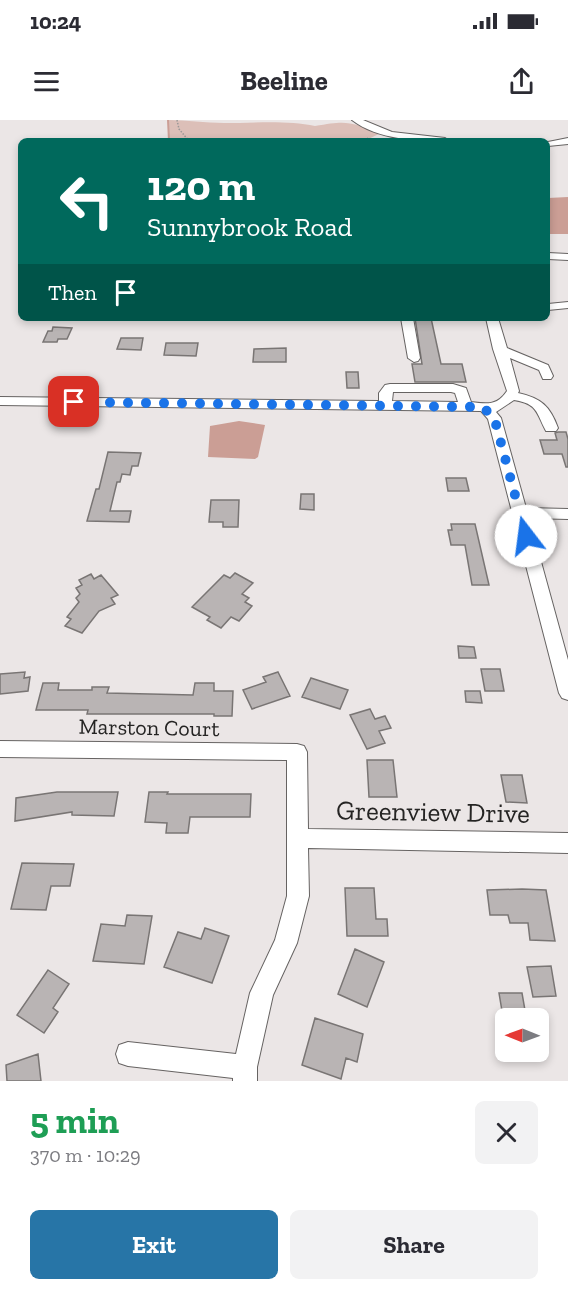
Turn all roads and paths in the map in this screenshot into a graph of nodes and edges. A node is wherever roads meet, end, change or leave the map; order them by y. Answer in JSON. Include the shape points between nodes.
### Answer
{"nodes":[{"id":1,"x":177,"y":120,"type":"edge"},
{"id":2,"x":356,"y":120,"type":"edge"},
{"id":3,"x":186,"y":138,"type":"edge"},
{"id":4,"x":421,"y":138,"type":"edge"},
{"id":5,"x":568,"y":141,"type":"edge"},
{"id":6,"x":550,"y":144,"type":"edge"},
{"id":7,"x":550,"y":256,"type":"edge"},
{"id":8,"x":568,"y":256,"type":"edge"},
{"id":9,"x":568,"y":305,"type":"edge"},
{"id":10,"x":550,"y":307,"type":"edge"},
{"id":11,"x":408,"y":321,"type":"edge"},
{"id":12,"x":493,"y":321,"type":"edge"},
{"id":13,"x":499,"y":349,"type":"junction"},
{"id":14,"x":414,"y":358,"type":"dead end"},
{"id":15,"x":547,"y":376,"type":"dead end"},
{"id":16,"x":511,"y":396,"type":"junction"},
{"id":17,"x":0,"y":401,"type":"edge"},
{"id":18,"x":487,"y":410,"type":"junction"},
{"id":19,"x":551,"y":428,"type":"dead end"},
{"id":20,"x":520,"y":513,"type":"junction"},
{"id":21,"x":568,"y":514,"type":"edge"},
{"id":22,"x":568,"y":693,"type":"edge"},
{"id":23,"x":0,"y":749,"type":"edge"},
{"id":24,"x":297,"y":838,"type":"junction"},
{"id":25,"x":568,"y":843,"type":"edge"},
{"id":26,"x":128,"y":1054,"type":"dead end"},
{"id":27,"x":245,"y":1074,"type":"edge"}],
"edges":[{"from":1,"to":3,"type":"path"},
{"from":2,"to":4,"type":"street","via":[[390,134]]},
{"from":5,"to":6,"type":"street"},
{"from":7,"to":8,"type":"street"},
{"from":9,"to":10,"type":"street"},
{"from":11,"to":14,"type":"street"},
{"from":12,"to":13,"type":"street"},
{"from":13,"to":15,"type":"street","via":[[544,368]]},
{"from":13,"to":16,"type":"street","via":[[512,386]]},
{"from":16,"to":18,"type":"street"},
{"from":16,"to":19,"type":"street","via":[[538,404],[546,412]]},
{"from":17,"to":18,"type":"street","via":[[466,406]]},
{"from":18,"to":20,"type":"street","via":[[494,417]]},
{"from":20,"to":21,"type":"street"},
{"from":20,"to":22,"type":"street"},
{"from":23,"to":24,"type":"street","name":"Marston Court","via":[[297,752]]},
{"from":24,"to":25,"type":"street","name":"Greenview Drive"},
{"from":24,"to":27,"type":"street","via":[[298,896],[292,922],[262,993]]},
{"from":26,"to":27,"type":"street"}]}
